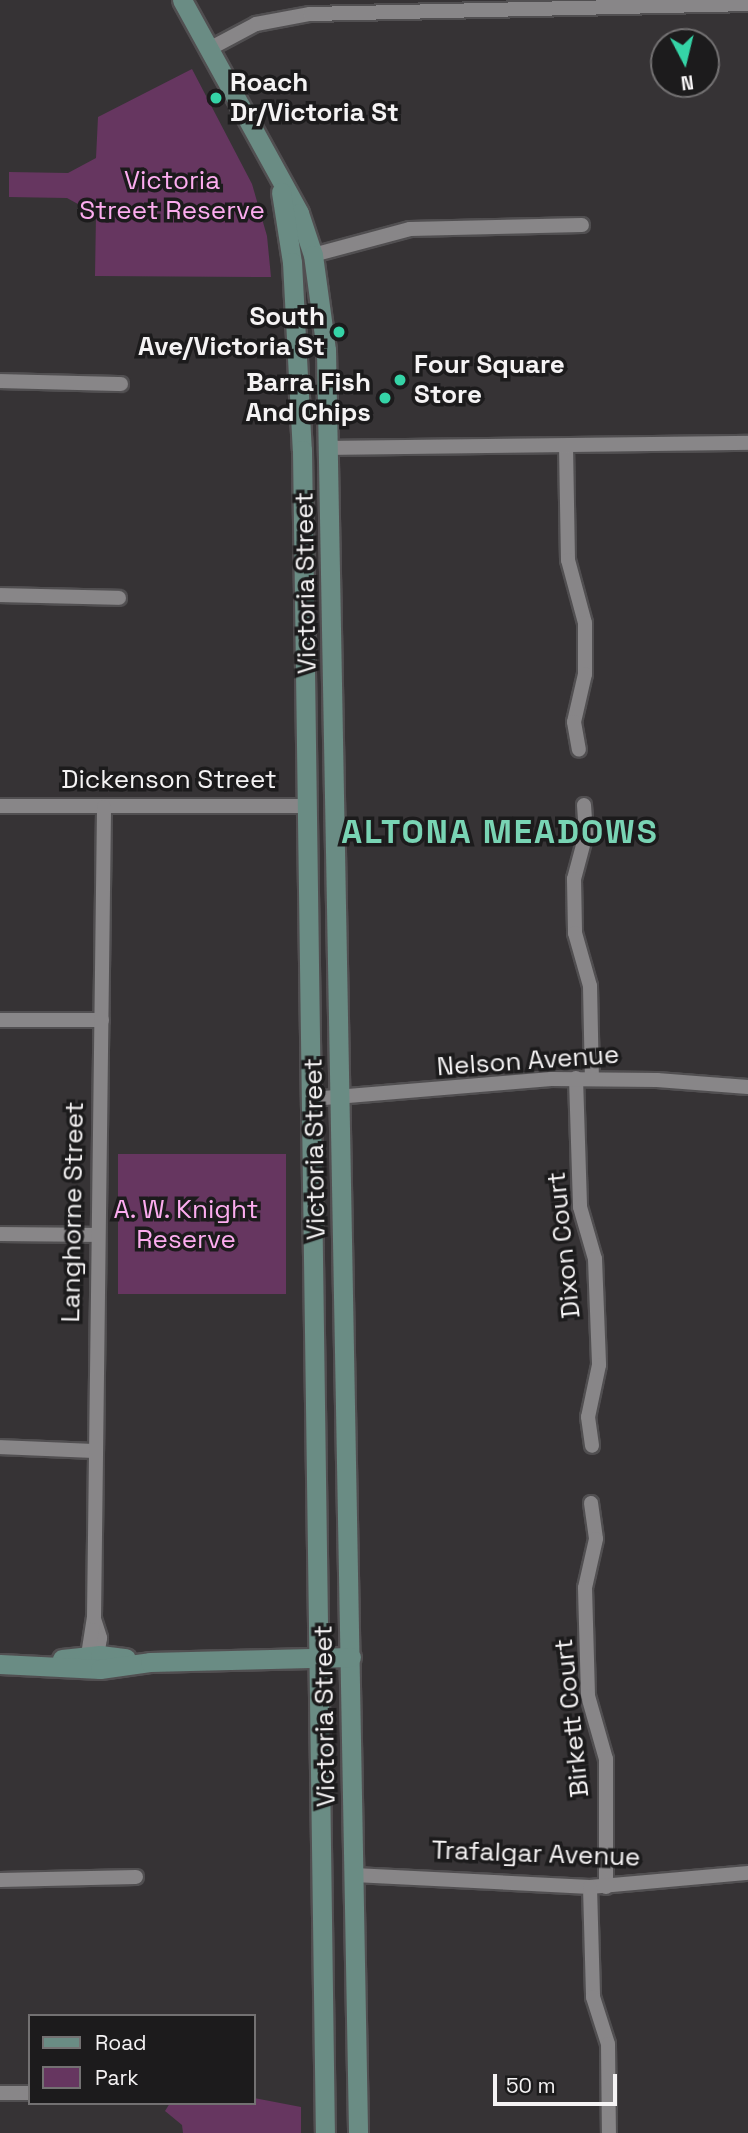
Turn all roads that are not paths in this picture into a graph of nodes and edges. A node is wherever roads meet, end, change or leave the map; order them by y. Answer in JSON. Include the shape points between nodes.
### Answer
{"nodes":[{"id":1,"x":182,"y":0,"type":"edge"},
{"id":2,"x":748,"y":4,"type":"edge"},
{"id":3,"x":370,"y":5,"type":"edge"},
{"id":4,"x":209,"y":49,"type":"junction"},
{"id":5,"x":278,"y":173,"type":"junction"},
{"id":6,"x":582,"y":225,"type":"dead end"},
{"id":7,"x":313,"y":255,"type":"junction"},
{"id":8,"x":292,"y":262,"type":"junction"},
{"id":9,"x":0,"y":381,"type":"edge"},
{"id":10,"x":121,"y":384,"type":"dead end"},
{"id":11,"x":748,"y":443,"type":"edge"},
{"id":12,"x":566,"y":446,"type":"junction"},
{"id":13,"x":330,"y":448,"type":"junction"},
{"id":14,"x":302,"y":450,"type":"junction"},
{"id":15,"x":0,"y":595,"type":"edge"},
{"id":16,"x":119,"y":598,"type":"dead end"},
{"id":17,"x":579,"y":750,"type":"dead end"},
{"id":18,"x":0,"y":806,"type":"edge"},
{"id":19,"x":308,"y":806,"type":"junction"},
{"id":20,"x":337,"y":806,"type":"junction"},
{"id":21,"x":584,"y":806,"type":"dead end"},
{"id":22,"x":104,"y":807,"type":"junction"},
{"id":23,"x":0,"y":1020,"type":"edge"},
{"id":24,"x":102,"y":1020,"type":"junction"},
{"id":25,"x":576,"y":1078,"type":"junction"},
{"id":26,"x":592,"y":1078,"type":"junction"},
{"id":27,"x":748,"y":1087,"type":"edge"},
{"id":28,"x":340,"y":1098,"type":"junction"},
{"id":29,"x":312,"y":1100,"type":"junction"},
{"id":30,"x":0,"y":1234,"type":"edge"},
{"id":31,"x":97,"y":1235,"type":"junction"},
{"id":32,"x":592,"y":1446,"type":"dead end"},
{"id":33,"x":0,"y":1447,"type":"edge"},
{"id":34,"x":93,"y":1451,"type":"junction"},
{"id":35,"x":591,"y":1503,"type":"dead end"},
{"id":36,"x":351,"y":1657,"type":"junction"},
{"id":37,"x":320,"y":1658,"type":"junction"},
{"id":38,"x":94,"y":1660,"type":"junction"},
{"id":39,"x":0,"y":1664,"type":"edge"},
{"id":40,"x":748,"y":1873,"type":"edge"},
{"id":41,"x":321,"y":1875,"type":"junction"},
{"id":42,"x":354,"y":1875,"type":"junction"},
{"id":43,"x":136,"y":1877,"type":"dead end"},
{"id":44,"x":0,"y":1880,"type":"edge"},
{"id":45,"x":590,"y":1887,"type":"junction"},
{"id":46,"x":606,"y":1887,"type":"junction"},
{"id":47,"x":28,"y":2093,"type":"edge"},
{"id":48,"x":0,"y":2094,"type":"edge"},
{"id":49,"x":325,"y":2133,"type":"edge"},
{"id":50,"x":358,"y":2133,"type":"edge"},
{"id":51,"x":609,"y":2133,"type":"edge"}],
"edges":[{"from":1,"to":4,"type":"street","name":"Victoria Street"},
{"from":2,"to":3,"type":"street"},
{"from":3,"to":4,"type":"street","via":[[282,16]]},
{"from":4,"to":5,"type":"street","name":"Victoria Street"},
{"from":5,"to":7,"type":"street","name":"Victoria Street","via":[[299,213]]},
{"from":5,"to":8,"type":"street","name":"Victoria Street"},
{"from":6,"to":7,"type":"street","via":[[410,229]]},
{"from":7,"to":8,"type":"street"},
{"from":7,"to":13,"type":"street","name":"Victoria Street","via":[[326,350]]},
{"from":8,"to":14,"type":"street","name":"Victoria Street"},
{"from":9,"to":10,"type":"street"},
{"from":11,"to":12,"type":"street"},
{"from":12,"to":13,"type":"street"},
{"from":12,"to":17,"type":"street","via":[[568,560],[585,623],[585,674],[574,722]]},
{"from":13,"to":14,"type":"street"},
{"from":13,"to":20,"type":"street","name":"Victoria Street"},
{"from":14,"to":19,"type":"street","name":"Victoria Street"},
{"from":15,"to":16,"type":"street"},
{"from":18,"to":22,"type":"street","name":"Dickenson Street"},
{"from":19,"to":20,"type":"street","name":"Dickenson Street"},
{"from":19,"to":22,"type":"street","name":"Dickenson Street"},
{"from":19,"to":29,"type":"street","name":"Victoria Street"},
{"from":20,"to":28,"type":"street","name":"Victoria Street"},
{"from":21,"to":26,"type":"street","via":[[586,834],[574,879],[575,933],[590,986]]},
{"from":22,"to":24,"type":"street","name":"Langhorne Street"},
{"from":23,"to":24,"type":"street"},
{"from":24,"to":31,"type":"street","name":"Langhorne Street"},
{"from":25,"to":26,"type":"street","name":"Nelson Avenue"},
{"from":25,"to":28,"type":"street","name":"Nelson Avenue"},
{"from":25,"to":32,"type":"street","name":"Dixon Court","via":[[580,1207],[595,1259],[599,1366],[588,1417]]},
{"from":26,"to":27,"type":"street","name":"Nelson Avenue"},
{"from":28,"to":29,"type":"street","name":"Nelson Avenue"},
{"from":28,"to":36,"type":"street","name":"Victoria Street"},
{"from":29,"to":37,"type":"street","name":"Victoria Street"},
{"from":30,"to":31,"type":"street"},
{"from":31,"to":34,"type":"street","name":"Langhorne Street"},
{"from":33,"to":34,"type":"street"},
{"from":34,"to":38,"type":"street","name":"Langhorne Street"},
{"from":35,"to":46,"type":"street","name":"Birkett Court","via":[[596,1539],[585,1588],[588,1682],[606,1759]]},
{"from":36,"to":37,"type":"street"},
{"from":36,"to":42,"type":"street","name":"Victoria Street"},
{"from":37,"to":38,"type":"street"},
{"from":37,"to":41,"type":"street","name":"Victoria Street"},
{"from":38,"to":39,"type":"street"},
{"from":40,"to":46,"type":"street","name":"Trafalgar Avenue"},
{"from":41,"to":42,"type":"street","name":"Trafalgar Avenue"},
{"from":41,"to":49,"type":"street","name":"Victoria Street"},
{"from":42,"to":45,"type":"street","name":"Trafalgar Avenue"},
{"from":42,"to":50,"type":"street","name":"Victoria Street"},
{"from":43,"to":44,"type":"street"},
{"from":45,"to":46,"type":"street","name":"Trafalgar Avenue"},
{"from":45,"to":51,"type":"street","via":[[593,1997],[608,2043]]},
{"from":47,"to":48,"type":"street"}]}
